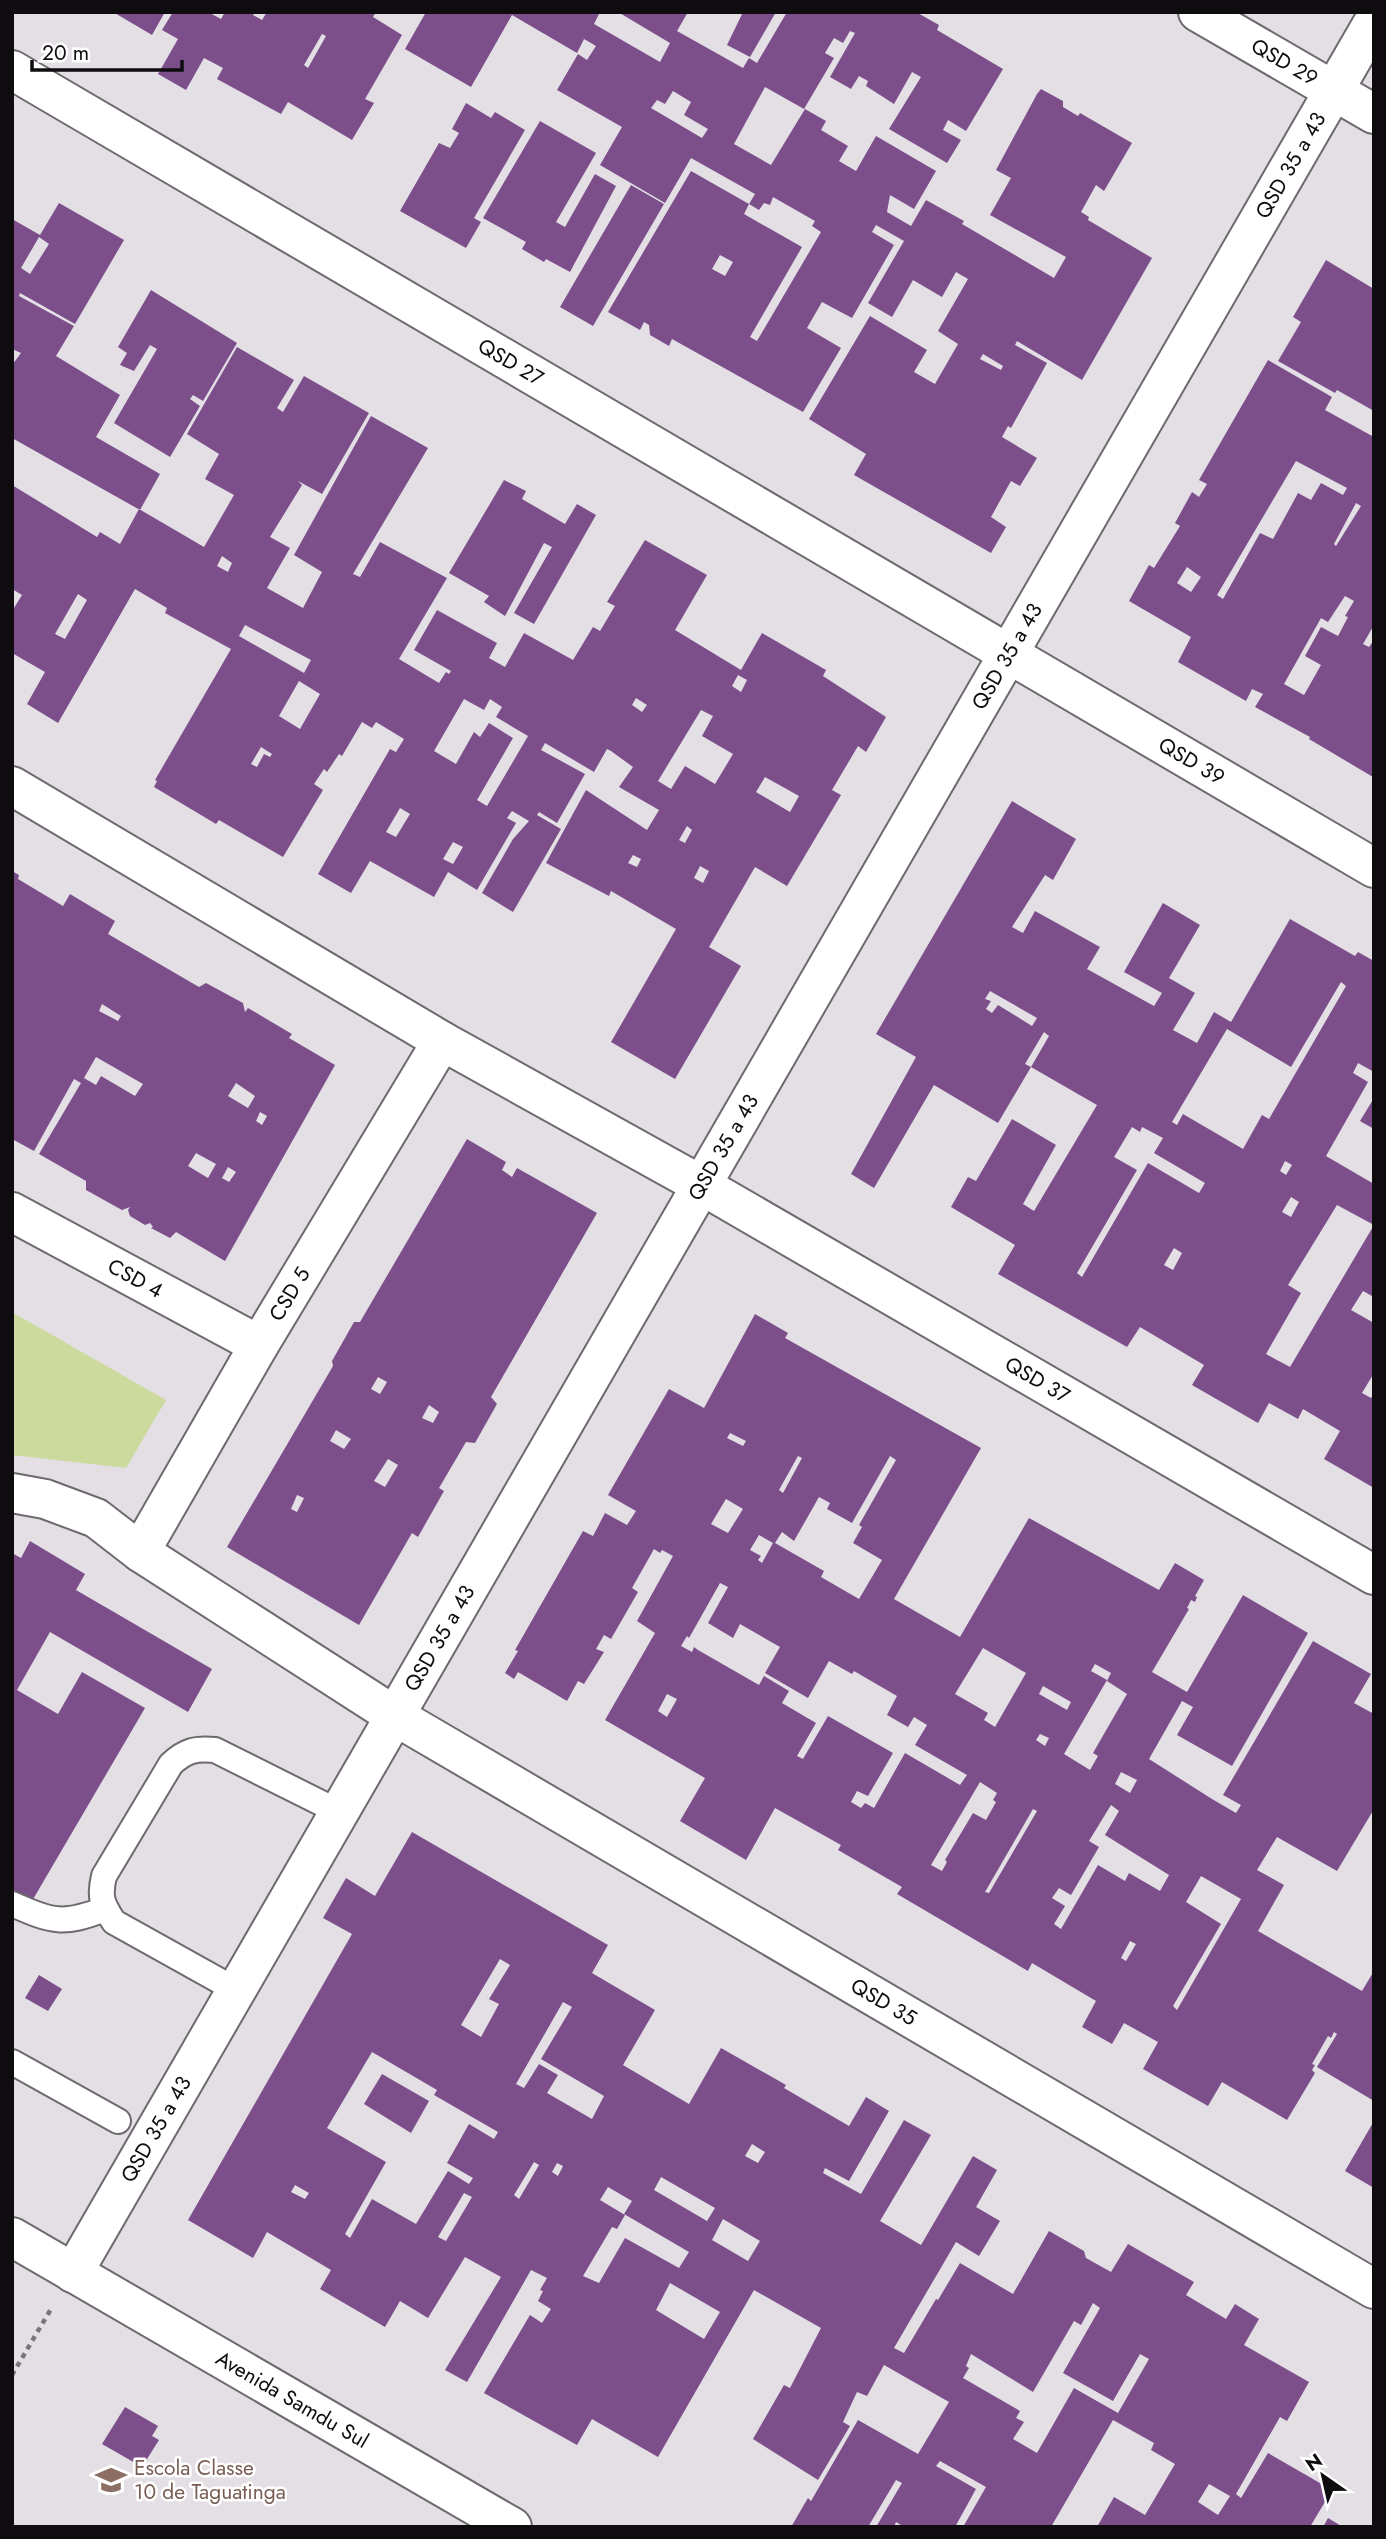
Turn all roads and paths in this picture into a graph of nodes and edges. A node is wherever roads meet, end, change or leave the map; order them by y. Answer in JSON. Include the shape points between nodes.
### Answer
{"nodes":[{"id":1,"x":1198,"y":12,"type":"edge"},
{"id":2,"x":1374,"y":21,"type":"edge"},
{"id":3,"x":12,"y":70,"type":"edge"},
{"id":4,"x":1333,"y":91,"type":"junction"},
{"id":5,"x":1374,"y":114,"type":"edge"},
{"id":6,"x":1007,"y":655,"type":"junction"},
{"id":7,"x":12,"y":786,"type":"edge"},
{"id":8,"x":1374,"y":868,"type":"edge"},
{"id":9,"x":442,"y":1041,"type":"junction"},
{"id":10,"x":701,"y":1185,"type":"junction"},
{"id":11,"x":12,"y":1212,"type":"edge"},
{"id":12,"x":259,"y":1345,"type":"junction"},
{"id":13,"x":12,"y":1493,"type":"edge"},
{"id":14,"x":140,"y":1552,"type":"junction"},
{"id":15,"x":1374,"y":1575,"type":"edge"},
{"id":16,"x":395,"y":1716,"type":"junction"},
{"id":17,"x":339,"y":1812,"type":"junction"},
{"id":18,"x":12,"y":1904,"type":"edge"},
{"id":19,"x":105,"y":1909,"type":"junction"},
{"id":20,"x":236,"y":1990,"type":"junction"},
{"id":21,"x":12,"y":2062,"type":"edge"},
{"id":22,"x":118,"y":2121,"type":"dead end"},
{"id":23,"x":12,"y":2237,"type":"edge"},
{"id":24,"x":73,"y":2273,"type":"junction"},
{"id":25,"x":1374,"y":2289,"type":"edge"},
{"id":26,"x":12,"y":2375,"type":"edge"},
{"id":27,"x":512,"y":2527,"type":"edge"}],
"edges":[{"from":1,"to":4,"type":"street","name":"QSD 29"},
{"from":2,"to":4,"type":"street","name":"QSD 35 a 43"},
{"from":3,"to":6,"type":"street","name":"QSD 27"},
{"from":4,"to":5,"type":"street","name":"QSD 29"},
{"from":4,"to":6,"type":"street","name":"QSD 35 a 43"},
{"from":6,"to":8,"type":"street","name":"QSD 39"},
{"from":6,"to":10,"type":"street","name":"QSD 35 a 43"},
{"from":7,"to":9,"type":"street","name":"QSD 37"},
{"from":9,"to":10,"type":"street","name":"QSD 37"},
{"from":9,"to":12,"type":"street","name":"CSD 5"},
{"from":10,"to":15,"type":"street","name":"QSD 37"},
{"from":10,"to":16,"type":"street","name":"QSD 35 a 43"},
{"from":11,"to":12,"type":"street","name":"CSD 4"},
{"from":12,"to":14,"type":"street","name":"CSD 5"},
{"from":13,"to":14,"type":"street","name":"QSD 35","via":[[45,1499],[96,1518]]},
{"from":14,"to":16,"type":"street","name":"QSD 35"},
{"from":16,"to":17,"type":"street","name":"QSD 35 a 43"},
{"from":16,"to":25,"type":"street","name":"QSD 35"},
{"from":17,"to":19,"type":"lane","via":[[215,1750],[198,1748],[183,1753],[171,1764],[104,1876],[100,1893]]},
{"from":17,"to":20,"type":"street","name":"QSD 35 a 43"},
{"from":18,"to":19,"type":"lane","via":[[64,1921]]},
{"from":19,"to":20,"type":"lane","via":[[114,1922]]},
{"from":20,"to":24,"type":"street","name":"QSD 35 a 43"},
{"from":21,"to":22,"type":"lane"},
{"from":23,"to":24,"type":"street","name":"Avenida Samdu Sul"},
{"from":24,"to":26,"type":"path"},
{"from":24,"to":27,"type":"street","name":"Avenida Samdu Sul"}]}
